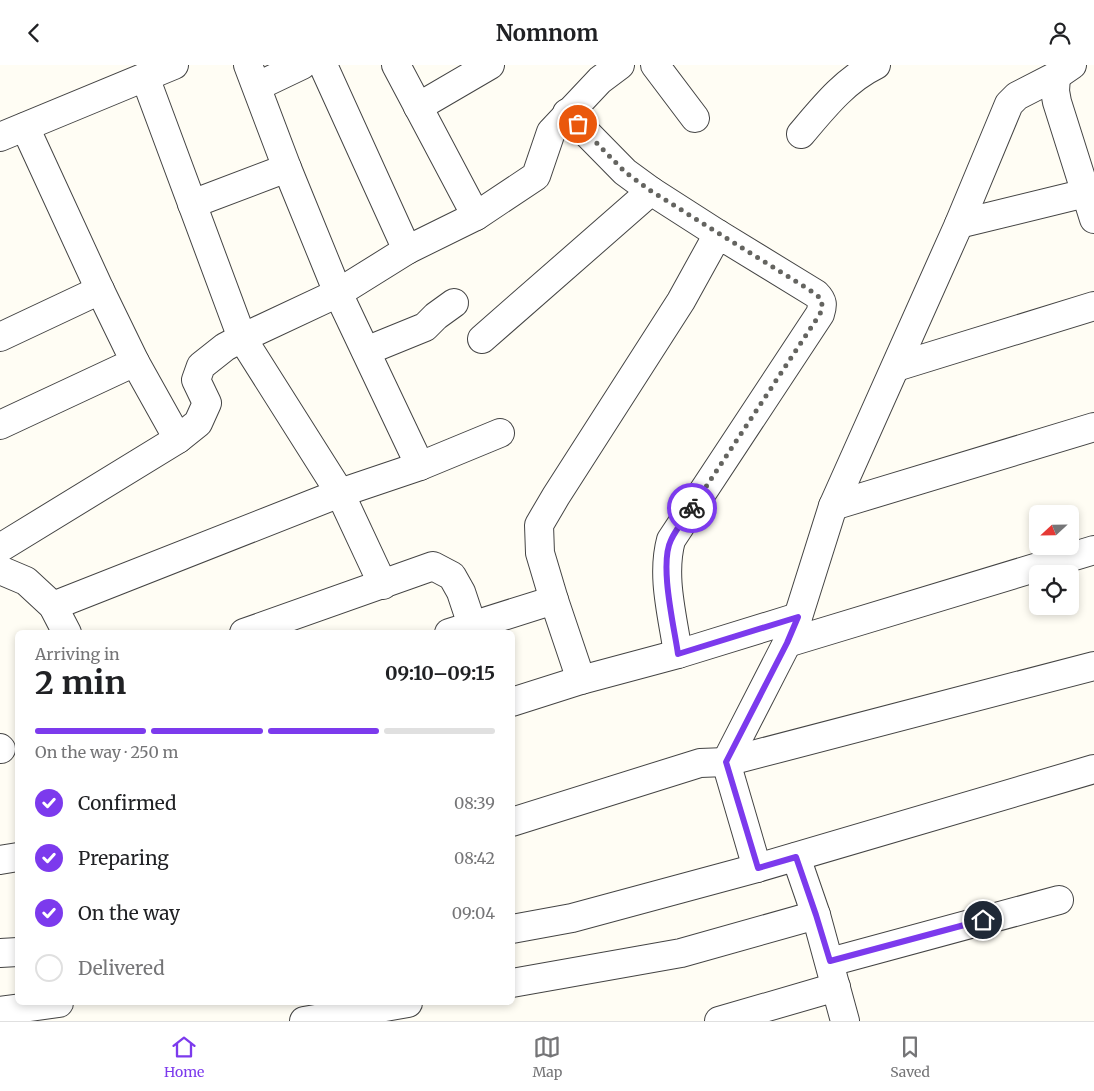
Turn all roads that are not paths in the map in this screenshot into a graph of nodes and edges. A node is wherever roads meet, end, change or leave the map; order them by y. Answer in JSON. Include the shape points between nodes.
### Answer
{"nodes":[{"id":1,"x":174,"y":65,"type":"edge"},
{"id":2,"x":302,"y":65,"type":"edge"},
{"id":3,"x":323,"y":65,"type":"edge"},
{"id":4,"x":396,"y":65,"type":"edge"},
{"id":5,"x":490,"y":65,"type":"edge"},
{"id":6,"x":620,"y":65,"type":"edge"},
{"id":7,"x":655,"y":65,"type":"edge"},
{"id":8,"x":1067,"y":68,"type":"edge"},
{"id":9,"x":861,"y":69,"type":"edge"},
{"id":10,"x":253,"y":76,"type":"edge"},
{"id":11,"x":145,"y":77,"type":"junction"},
{"id":12,"x":418,"y":107,"type":"junction"},
{"id":13,"x":567,"y":113,"type":"junction"},
{"id":14,"x":695,"y":119,"type":"dead end"},
{"id":15,"x":25,"y":127,"type":"junction"},
{"id":16,"x":801,"y":134,"type":"dead end"},
{"id":17,"x":0,"y":137,"type":"edge"},
{"id":18,"x":287,"y":168,"type":"junction"},
{"id":19,"x":651,"y":191,"type":"junction"},
{"id":20,"x":1086,"y":193,"type":"junction"},
{"id":21,"x":192,"y":204,"type":"junction"},
{"id":22,"x":476,"y":217,"type":"junction"},
{"id":23,"x":1094,"y":219,"type":"edge"},
{"id":24,"x":959,"y":224,"type":"junction"},
{"id":25,"x":718,"y":233,"type":"junction"},
{"id":26,"x":408,"y":250,"type":"junction"},
{"id":27,"x":100,"y":290,"type":"junction"},
{"id":28,"x":338,"y":293,"type":"junction"},
{"id":29,"x":454,"y":303,"type":"dead end"},
{"id":30,"x":1094,"y":306,"type":"edge"},
{"id":31,"x":0,"y":337,"type":"edge"},
{"id":32,"x":242,"y":338,"type":"junction"},
{"id":33,"x":482,"y":339,"type":"dead end"},
{"id":34,"x":366,"y":351,"type":"junction"},
{"id":35,"x":135,"y":362,"type":"junction"},
{"id":36,"x":896,"y":367,"type":"junction"},
{"id":37,"x":0,"y":425,"type":"edge"},
{"id":38,"x":1094,"y":427,"type":"edge"},
{"id":39,"x":500,"y":433,"type":"dead end"},
{"id":40,"x":178,"y":439,"type":"junction"},
{"id":41,"x":420,"y":466,"type":"junction"},
{"id":42,"x":340,"y":493,"type":"junction"},
{"id":43,"x":832,"y":506,"type":"junction"},
{"id":44,"x":0,"y":548,"type":"edge"},
{"id":45,"x":1094,"y":550,"type":"edge"},
{"id":46,"x":0,"y":569,"type":"edge"},
{"id":47,"x":383,"y":585,"type":"junction"},
{"id":48,"x":554,"y":600,"type":"junction"},
{"id":49,"x":54,"y":606,"type":"junction"},
{"id":50,"x":798,"y":617,"type":"junction"},
{"id":51,"x":460,"y":629,"type":"edge"},
{"id":52,"x":66,"y":630,"type":"edge"},
{"id":53,"x":253,"y":630,"type":"edge"},
{"id":54,"x":787,"y":643,"type":"junction"},
{"id":55,"x":678,"y":654,"type":"junction"},
{"id":56,"x":1094,"y":666,"type":"edge"},
{"id":57,"x":581,"y":680,"type":"junction"},
{"id":58,"x":515,"y":701,"type":"edge"},
{"id":59,"x":726,"y":762,"type":"junction"},
{"id":60,"x":1094,"y":769,"type":"edge"},
{"id":61,"x":515,"y":821,"type":"edge"},
{"id":62,"x":796,"y":857,"type":"junction"},
{"id":63,"x":15,"y":858,"type":"edge"},
{"id":64,"x":0,"y":861,"type":"edge"},
{"id":65,"x":758,"y":868,"type":"junction"},
{"id":66,"x":1059,"y":900,"type":"dead end"},
{"id":67,"x":816,"y":915,"type":"junction"},
{"id":68,"x":515,"y":928,"type":"edge"},
{"id":69,"x":15,"y":952,"type":"edge"},
{"id":70,"x":0,"y":953,"type":"edge"},
{"id":71,"x":830,"y":961,"type":"junction"},
{"id":72,"x":515,"y":982,"type":"edge"},
{"id":73,"x":836,"y":987,"type":"junction"},
{"id":74,"x":44,"y":1005,"type":"edge"},
{"id":75,"x":394,"y":1005,"type":"edge"},
{"id":76,"x":0,"y":1011,"type":"edge"},
{"id":77,"x":319,"y":1016,"type":"edge"},
{"id":78,"x":719,"y":1021,"type":"edge"},
{"id":79,"x":845,"y":1021,"type":"edge"}],
"edges":[{"from":1,"to":11,"type":"street"},
{"from":2,"to":10,"type":"street"},
{"from":3,"to":26,"type":"street"},
{"from":4,"to":12,"type":"street"},
{"from":5,"to":12,"type":"street"},
{"from":6,"to":13,"type":"street"},
{"from":7,"to":14,"type":"street"},
{"from":8,"to":20,"type":"street","via":[[1055,91]]},
{"from":8,"to":24,"type":"street","via":[[1024,91],[1009,104]]},
{"from":9,"to":16,"type":"street"},
{"from":10,"to":18,"type":"street"},
{"from":11,"to":15,"type":"street"},
{"from":11,"to":21,"type":"street"},
{"from":12,"to":22,"type":"street"},
{"from":13,"to":19,"type":"street","via":[[625,172]]},
{"from":13,"to":22,"type":"street","via":[[551,132],[536,175]]},
{"from":15,"to":17,"type":"street"},
{"from":15,"to":27,"type":"street"},
{"from":18,"to":21,"type":"street"},
{"from":18,"to":28,"type":"street"},
{"from":19,"to":25,"type":"street"},
{"from":19,"to":33,"type":"street"},
{"from":20,"to":23,"type":"street"},
{"from":20,"to":24,"type":"street"},
{"from":21,"to":32,"type":"street"},
{"from":22,"to":26,"type":"street"},
{"from":24,"to":36,"type":"street"},
{"from":25,"to":48,"type":"street","via":[[681,301],[539,525],[540,553]]},
{"from":25,"to":55,"type":"street","via":[[816,294],[822,301],[822,307],[671,540],[666,572]]},
{"from":26,"to":28,"type":"street"},
{"from":27,"to":31,"type":"street"},
{"from":27,"to":35,"type":"street"},
{"from":28,"to":32,"type":"street"},
{"from":28,"to":34,"type":"street"},
{"from":29,"to":34,"type":"street","via":[[425,327]]},
{"from":30,"to":36,"type":"street"},
{"from":32,"to":40,"type":"street","via":[[201,366],[196,380],[208,403],[198,423]]},
{"from":32,"to":42,"type":"street"},
{"from":34,"to":41,"type":"street"},
{"from":35,"to":37,"type":"street"},
{"from":35,"to":40,"type":"street"},
{"from":36,"to":43,"type":"street"},
{"from":38,"to":43,"type":"street"},
{"from":39,"to":41,"type":"street"},
{"from":40,"to":44,"type":"street"},
{"from":41,"to":42,"type":"street"},
{"from":42,"to":47,"type":"street"},
{"from":42,"to":49,"type":"street"},
{"from":43,"to":50,"type":"street"},
{"from":45,"to":54,"type":"street"},
{"from":46,"to":49,"type":"street","via":[[26,581]]},
{"from":47,"to":51,"type":"street","via":[[432,567],[445,572],[452,576],[461,592]]},
{"from":47,"to":53,"type":"street"},
{"from":48,"to":51,"type":"street"},
{"from":48,"to":57,"type":"street"},
{"from":49,"to":52,"type":"street"},
{"from":50,"to":54,"type":"street"},
{"from":50,"to":55,"type":"street"},
{"from":54,"to":59,"type":"street"},
{"from":55,"to":57,"type":"street"},
{"from":56,"to":59,"type":"street"},
{"from":57,"to":58,"type":"street"},
{"from":59,"to":61,"type":"street","via":[[700,763]]},
{"from":59,"to":65,"type":"street"},
{"from":60,"to":62,"type":"street"},
{"from":62,"to":65,"type":"street"},
{"from":62,"to":67,"type":"street"},
{"from":63,"to":64,"type":"street"},
{"from":65,"to":68,"type":"street","via":[[572,918]]},
{"from":66,"to":71,"type":"street"},
{"from":67,"to":71,"type":"street"},
{"from":67,"to":72,"type":"street","via":[[681,953]]},
{"from":69,"to":70,"type":"street"},
{"from":71,"to":73,"type":"street"},
{"from":73,"to":78,"type":"street"},
{"from":73,"to":79,"type":"street"},
{"from":74,"to":76,"type":"street"},
{"from":75,"to":77,"type":"street"}]}
